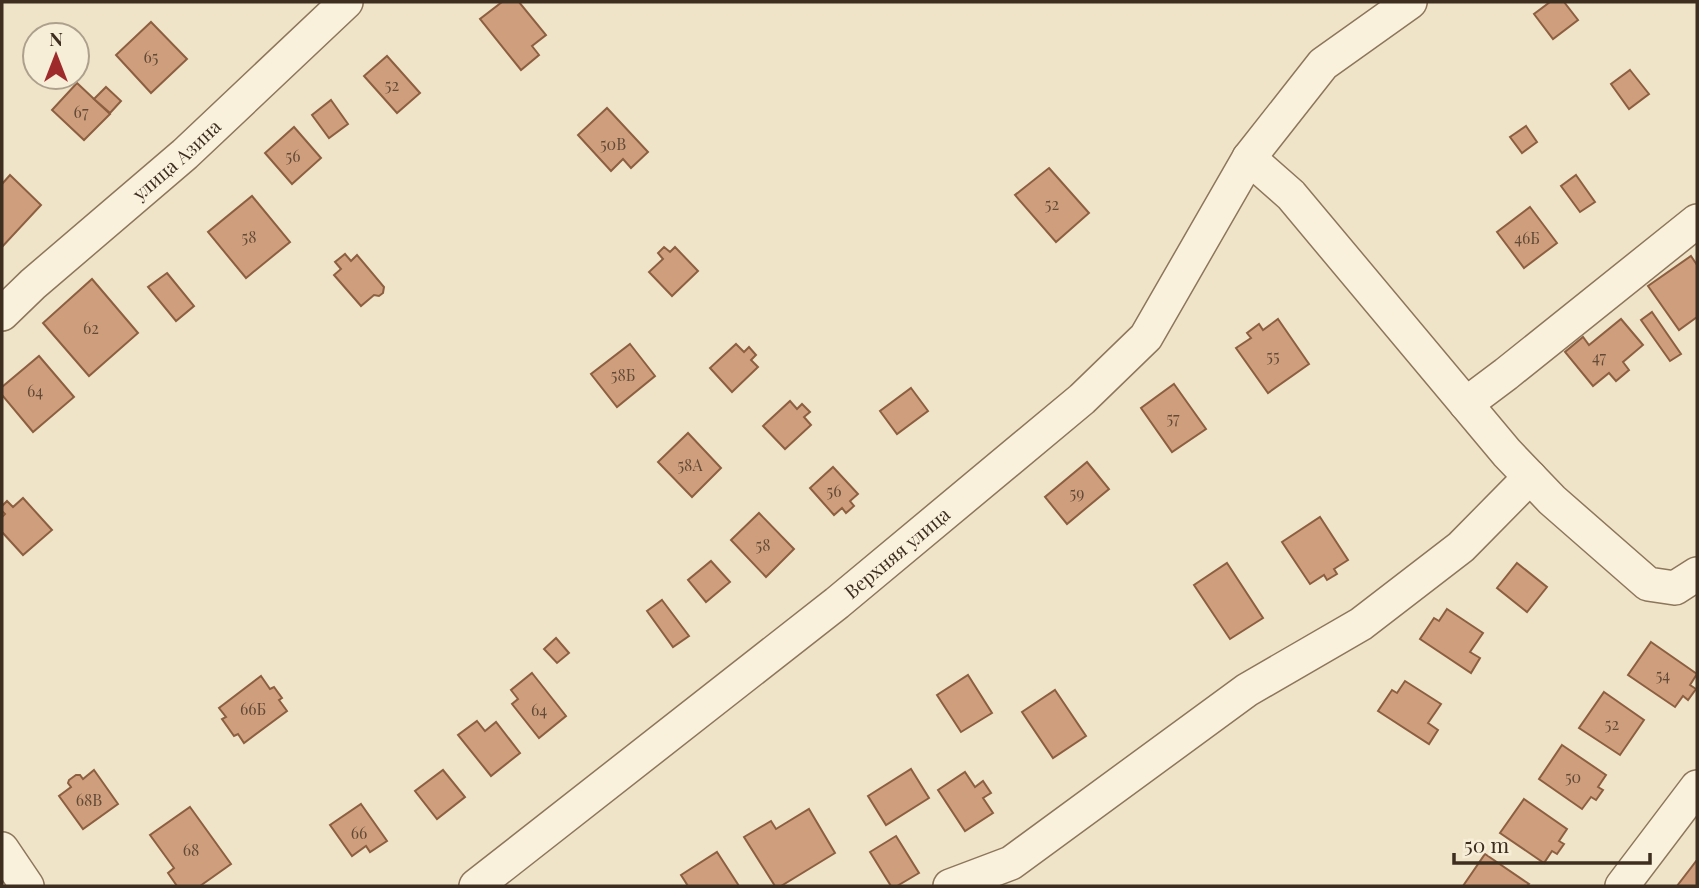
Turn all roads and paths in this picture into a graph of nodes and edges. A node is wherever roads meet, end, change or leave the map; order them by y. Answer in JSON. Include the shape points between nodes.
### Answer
{"nodes":[{"id":1,"x":346,"y":2,"type":"edge"},
{"id":2,"x":1399,"y":5,"type":"edge"},
{"id":3,"x":1249,"y":158,"type":"junction"},
{"id":4,"x":1697,"y":221,"type":"edge"},
{"id":5,"x":2,"y":314,"type":"edge"},
{"id":6,"x":1466,"y":404,"type":"junction"},
{"id":7,"x":1530,"y":477,"type":"junction"},
{"id":8,"x":1690,"y":589,"type":"edge"},
{"id":9,"x":1697,"y":787,"type":"edge"},
{"id":10,"x":2,"y":849,"type":"edge"},
{"id":11,"x":27,"y":886,"type":"edge"},
{"id":12,"x":477,"y":886,"type":"edge"},
{"id":13,"x":950,"y":886,"type":"edge"},
{"id":14,"x":1622,"y":886,"type":"edge"}],
"edges":[{"from":1,"to":5,"type":"street","name":"улица Азина","via":[[185,154]]},
{"from":2,"to":3,"type":"street","name":"Верхняя улица","via":[[1323,64]]},
{"from":3,"to":6,"type":"street","via":[[1291,195]]},
{"from":3,"to":12,"type":"street","name":"Верхняя улица","via":[[1146,337],[1082,399],[837,603]]},
{"from":4,"to":6,"type":"street"},
{"from":6,"to":7,"type":"street"},
{"from":7,"to":8,"type":"street","via":[[1648,583]]},
{"from":7,"to":13,"type":"street","via":[[1461,547],[1361,624],[1247,690],[1011,863]]},
{"from":9,"to":14,"type":"street"},
{"from":10,"to":11,"type":"street"}]}
